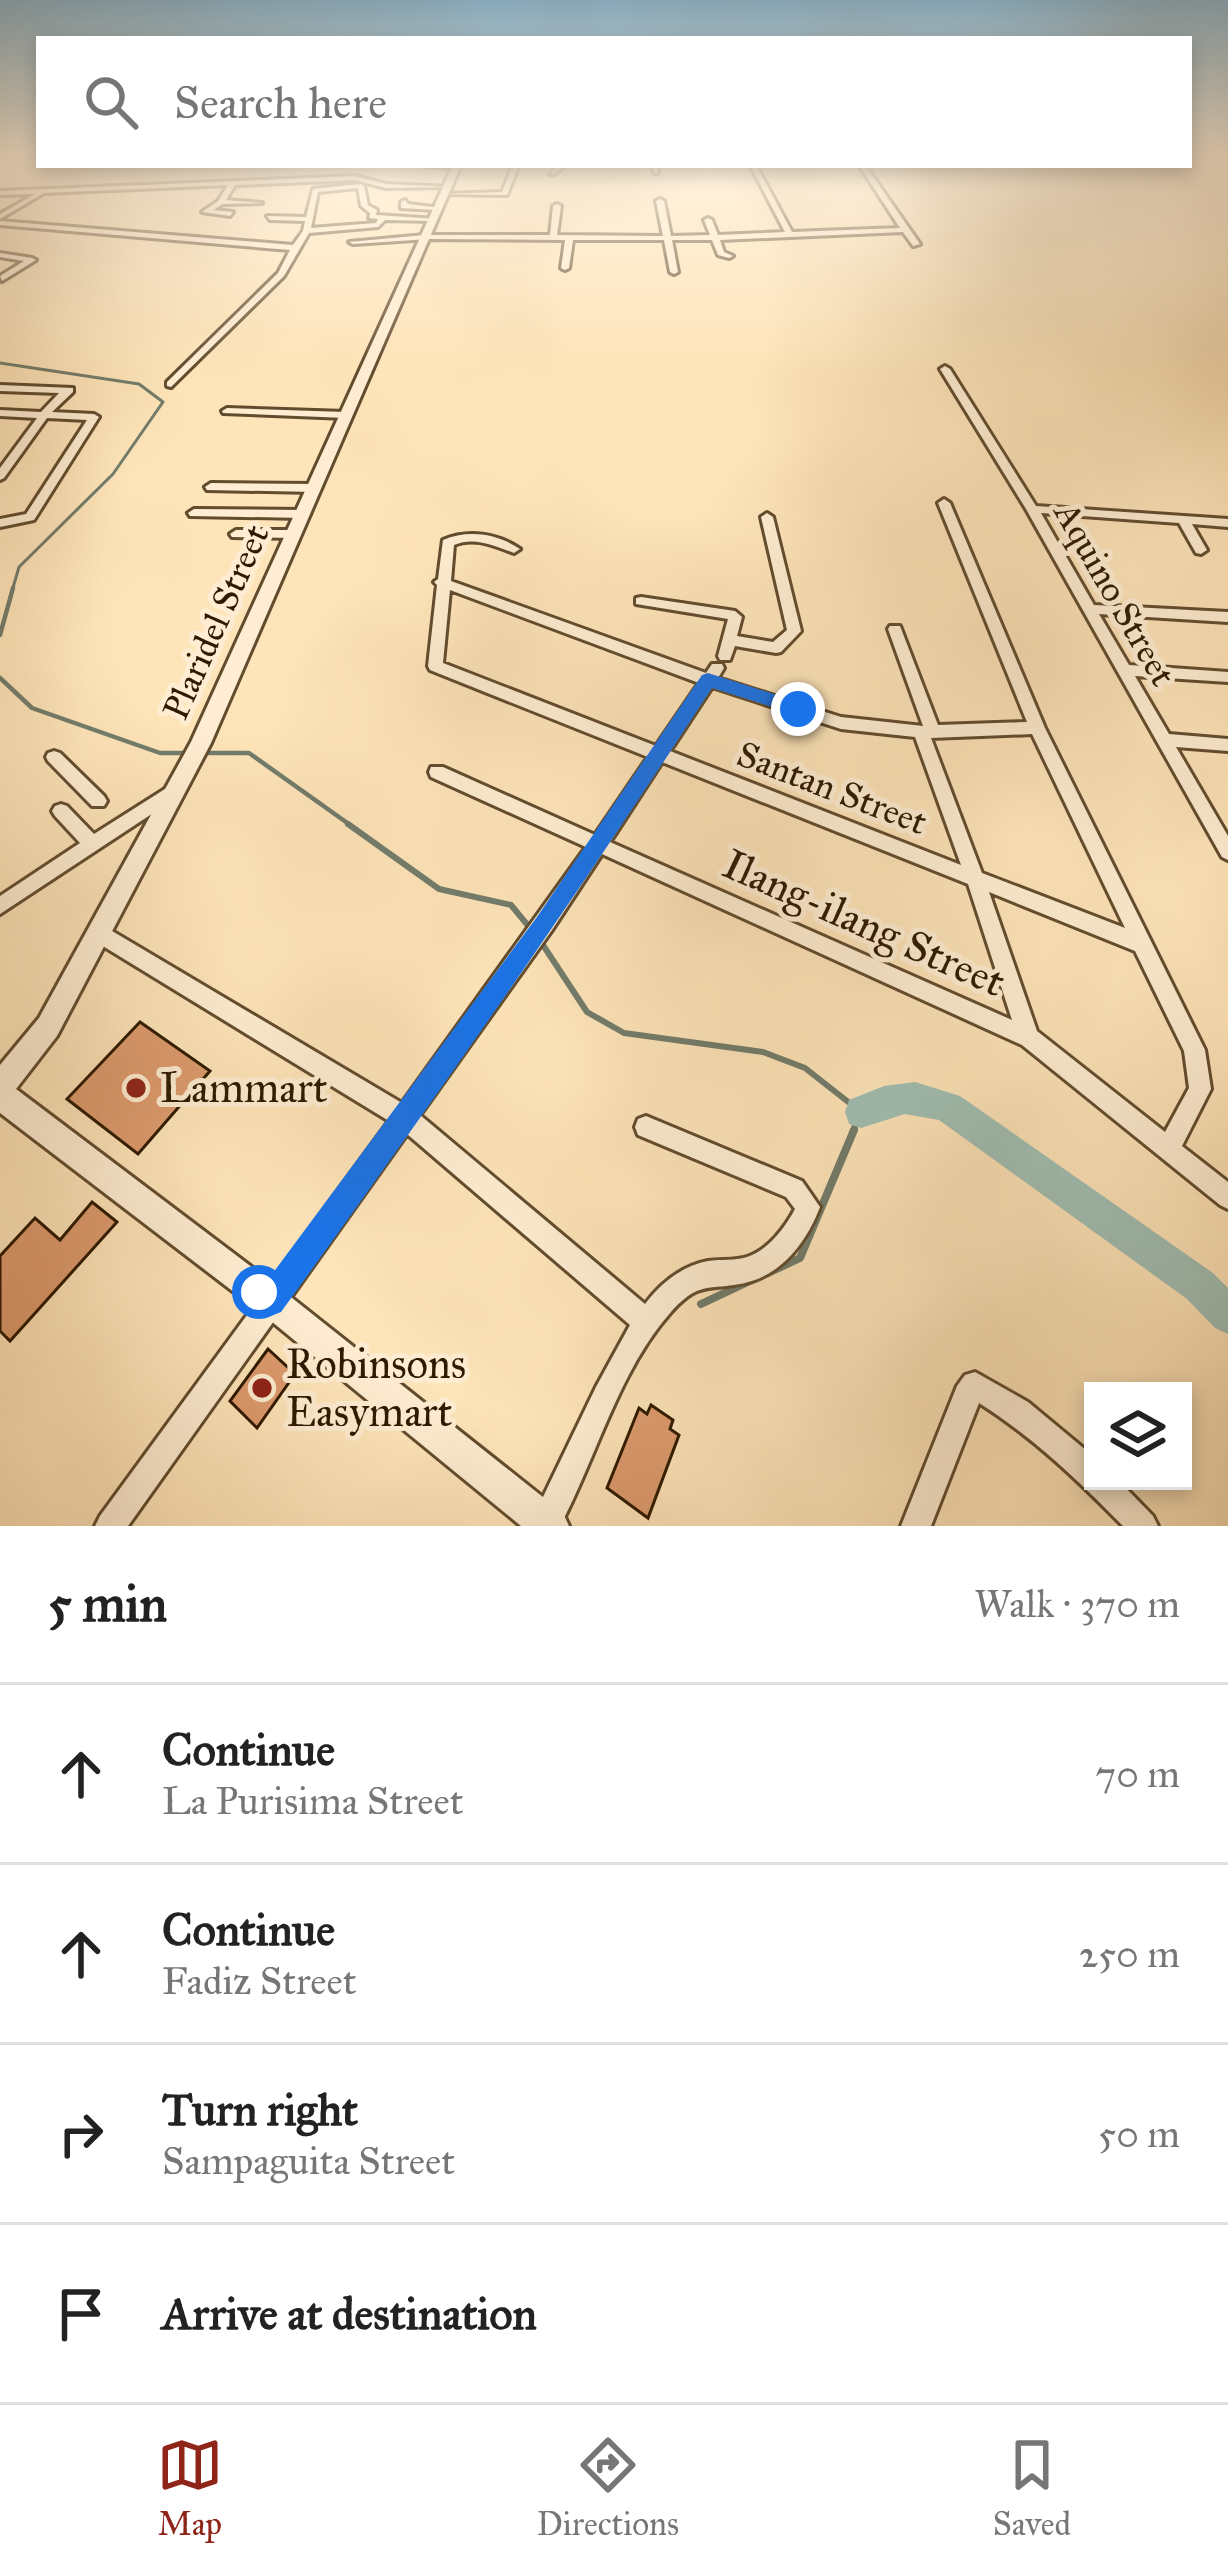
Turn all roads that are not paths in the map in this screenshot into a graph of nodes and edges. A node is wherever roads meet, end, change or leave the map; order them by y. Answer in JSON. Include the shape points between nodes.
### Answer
{"nodes":[{"id":1,"x":76,"y":227,"type":"edge"},
{"id":2,"x":308,"y":227,"type":"edge"},
{"id":3,"x":352,"y":227,"type":"edge"},
{"id":4,"x":429,"y":227,"type":"edge"},
{"id":5,"x":555,"y":227,"type":"edge"},
{"id":6,"x":663,"y":227,"type":"edge"},
{"id":7,"x":710,"y":227,"type":"edge"},
{"id":8,"x":786,"y":227,"type":"edge"},
{"id":9,"x":903,"y":227,"type":"edge"},
{"id":10,"x":905,"y":230,"type":"junction"},
{"id":11,"x":307,"y":231,"type":"junction"},
{"id":12,"x":789,"y":233,"type":"junction"},
{"id":13,"x":554,"y":238,"type":"junction"},
{"id":14,"x":569,"y":238,"type":"junction"},
{"id":15,"x":664,"y":238,"type":"junction"},
{"id":16,"x":714,"y":238,"type":"junction"},
{"id":17,"x":424,"y":241,"type":"junction"},
{"id":18,"x":353,"y":242,"type":"dead end"},
{"id":19,"x":916,"y":244,"type":"dead end"},
{"id":20,"x":295,"y":248,"type":"junction"},
{"id":21,"x":0,"y":255,"type":"edge"},
{"id":22,"x":729,"y":256,"type":"dead end"},
{"id":23,"x":566,"y":268,"type":"dead end"},
{"id":24,"x":674,"y":272,"type":"dead end"},
{"id":25,"x":2,"y":278,"type":"edge"},
{"id":26,"x":945,"y":369,"type":"dead end"},
{"id":27,"x":171,"y":384,"type":"dead end"},
{"id":28,"x":0,"y":388,"type":"edge"},
{"id":29,"x":227,"y":411,"type":"dead end"},
{"id":30,"x":0,"y":413,"type":"edge"},
{"id":31,"x":44,"y":414,"type":"junction"},
{"id":32,"x":346,"y":416,"type":"junction"},
{"id":33,"x":0,"y":476,"type":"edge"},
{"id":34,"x":211,"y":487,"type":"dead end"},
{"id":35,"x":315,"y":488,"type":"junction"},
{"id":36,"x":944,"y":503,"type":"dead end"},
{"id":37,"x":1031,"y":509,"type":"junction"},
{"id":38,"x":194,"y":512,"type":"dead end"},
{"id":39,"x":304,"y":514,"type":"junction"},
{"id":40,"x":767,"y":517,"type":"dead end"},
{"id":41,"x":1184,"y":520,"type":"junction"},
{"id":42,"x":0,"y":523,"type":"edge"},
{"id":43,"x":1228,"y":523,"type":"edge"},
{"id":44,"x":236,"y":534,"type":"dead end"},
{"id":45,"x":295,"y":534,"type":"junction"},
{"id":46,"x":514,"y":549,"type":"dead end"},
{"id":47,"x":1201,"y":550,"type":"dead end"},
{"id":48,"x":441,"y":582,"type":"junction"},
{"id":49,"x":641,"y":601,"type":"dead end"},
{"id":50,"x":1088,"y":609,"type":"junction"},
{"id":51,"x":1228,"y":616,"type":"edge"},
{"id":52,"x":895,"y":629,"type":"dead end"},
{"id":53,"x":720,"y":661,"type":"junction"},
{"id":54,"x":1125,"y":670,"type":"junction"},
{"id":55,"x":1228,"y":677,"type":"edge"},
{"id":56,"x":1036,"y":728,"type":"junction"},
{"id":57,"x":927,"y":732,"type":"junction"},
{"id":58,"x":1165,"y":740,"type":"junction"},
{"id":59,"x":1228,"y":745,"type":"edge"},
{"id":60,"x":658,"y":755,"type":"junction"},
{"id":61,"x":54,"y":757,"type":"dead end"},
{"id":62,"x":436,"y":772,"type":"dead end"},
{"id":63,"x":176,"y":789,"type":"junction"},
{"id":64,"x":61,"y":811,"type":"dead end"},
{"id":65,"x":110,"y":812,"type":"junction"},
{"id":66,"x":1222,"y":831,"type":"edge"},
{"id":67,"x":90,"y":842,"type":"junction"},
{"id":68,"x":598,"y":844,"type":"junction"},
{"id":69,"x":1228,"y":852,"type":"edge"},
{"id":70,"x":976,"y":880,"type":"junction"},
{"id":71,"x":0,"y":906,"type":"edge"},
{"id":72,"x":100,"y":934,"type":"junction"},
{"id":73,"x":1138,"y":943,"type":"junction"},
{"id":74,"x":1029,"y":1038,"type":"junction"},
{"id":75,"x":0,"y":1091,"type":"edge"},
{"id":76,"x":406,"y":1118,"type":"junction"},
{"id":77,"x":646,"y":1127,"type":"dead end"},
{"id":78,"x":1168,"y":1149,"type":"junction"},
{"id":79,"x":1228,"y":1197,"type":"edge"},
{"id":80,"x":271,"y":1301,"type":"junction"},
{"id":81,"x":645,"y":1321,"type":"junction"},
{"id":82,"x":1084,"y":1467,"type":"edge"},
{"id":83,"x":1108,"y":1490,"type":"edge"},
{"id":84,"x":546,"y":1525,"type":"edge"},
{"id":85,"x":110,"y":1526,"type":"edge"},
{"id":86,"x":916,"y":1526,"type":"edge"},
{"id":87,"x":1143,"y":1526,"type":"edge"}],
"edges":[{"from":1,"to":20,"type":"street"},
{"from":2,"to":11,"type":"street"},
{"from":3,"to":11,"type":"street"},
{"from":4,"to":17,"type":"street","name":"Plaridel Street"},
{"from":5,"to":13,"type":"street"},
{"from":6,"to":15,"type":"street"},
{"from":7,"to":16,"type":"street"},
{"from":8,"to":12,"type":"street"},
{"from":9,"to":10,"type":"street"},
{"from":10,"to":12,"type":"street"},
{"from":10,"to":19,"type":"street"},
{"from":11,"to":20,"type":"street"},
{"from":12,"to":16,"type":"street"},
{"from":13,"to":14,"type":"street"},
{"from":13,"to":17,"type":"street"},
{"from":14,"to":15,"type":"street"},
{"from":14,"to":23,"type":"street"},
{"from":15,"to":16,"type":"street"},
{"from":15,"to":24,"type":"street"},
{"from":16,"to":22,"type":"street"},
{"from":17,"to":18,"type":"street"},
{"from":17,"to":32,"type":"street","name":"Plaridel Street"},
{"from":20,"to":27,"type":"street","via":[[281,274]]},
{"from":21,"to":25,"type":"street","via":[[32,260]]},
{"from":26,"to":37,"type":"street","name":"Aquino Street"},
{"from":28,"to":31,"type":"street","via":[[69,390]]},
{"from":29,"to":32,"type":"street"},
{"from":30,"to":31,"type":"street"},
{"from":31,"to":33,"type":"street"},
{"from":31,"to":42,"type":"street","via":[[94,417],[30,517]]},
{"from":32,"to":35,"type":"street","name":"Plaridel Street"},
{"from":34,"to":35,"type":"street"},
{"from":35,"to":39,"type":"street","name":"Plaridel Street"},
{"from":36,"to":56,"type":"street"},
{"from":37,"to":41,"type":"street"},
{"from":37,"to":50,"type":"street","name":"Aquino Street"},
{"from":38,"to":39,"type":"street"},
{"from":39,"to":45,"type":"street","name":"Plaridel Street"},
{"from":40,"to":53,"type":"street","via":[[794,631],[776,648]]},
{"from":41,"to":43,"type":"street"},
{"from":41,"to":47,"type":"street"},
{"from":44,"to":45,"type":"street"},
{"from":45,"to":63,"type":"street","name":"Plaridel Street"},
{"from":46,"to":48,"type":"street","via":[[452,539]]},
{"from":48,"to":53,"type":"street"},
{"from":48,"to":60,"type":"street","name":"Santan Street","via":[[436,666]]},
{"from":49,"to":53,"type":"street","via":[[735,617]]},
{"from":50,"to":51,"type":"street"},
{"from":50,"to":54,"type":"street","name":"Aquino Street"},
{"from":52,"to":57,"type":"street"},
{"from":53,"to":57,"type":"street","via":[[841,723]]},
{"from":53,"to":60,"type":"street"},
{"from":54,"to":55,"type":"street"},
{"from":54,"to":58,"type":"street","name":"Aquino Street"},
{"from":56,"to":57,"type":"street"},
{"from":56,"to":73,"type":"street"},
{"from":57,"to":70,"type":"street"},
{"from":58,"to":59,"type":"street"},
{"from":58,"to":66,"type":"street","name":"Aquino Street"},
{"from":60,"to":68,"type":"street"},
{"from":60,"to":70,"type":"street","name":"Santan Street"},
{"from":61,"to":65,"type":"street"},
{"from":62,"to":68,"type":"street","name":"Ilang-ilang Street"},
{"from":63,"to":65,"type":"street"},
{"from":63,"to":72,"type":"street","name":"Plaridel Street"},
{"from":64,"to":67,"type":"street"},
{"from":65,"to":67,"type":"street"},
{"from":66,"to":69,"type":"street","name":"Aquino Street"},
{"from":67,"to":71,"type":"street"},
{"from":68,"to":74,"type":"street","name":"Ilang-ilang Street"},
{"from":68,"to":76,"type":"street"},
{"from":70,"to":73,"type":"street","name":"Santan Street"},
{"from":70,"to":74,"type":"street"},
{"from":72,"to":75,"type":"street","name":"Plaridel Street","via":[[48,1027]]},
{"from":72,"to":76,"type":"street"},
{"from":73,"to":78,"type":"street","via":[[1183,1024],[1197,1068],[1200,1089]]},
{"from":74,"to":78,"type":"street","name":"Ilang-ilang Street"},
{"from":75,"to":80,"type":"street"},
{"from":76,"to":80,"type":"street"},
{"from":76,"to":81,"type":"street"},
{"from":77,"to":81,"type":"street","via":[[794,1189],[808,1207],[764,1264],[706,1272]]},
{"from":78,"to":79,"type":"street","name":"Ilang-ilang Street"},
{"from":80,"to":84,"type":"street"},
{"from":80,"to":85,"type":"street"},
{"from":81,"to":84,"type":"street"},
{"from":82,"to":86,"type":"street","via":[[975,1385]]},
{"from":83,"to":87,"type":"street"}]}
